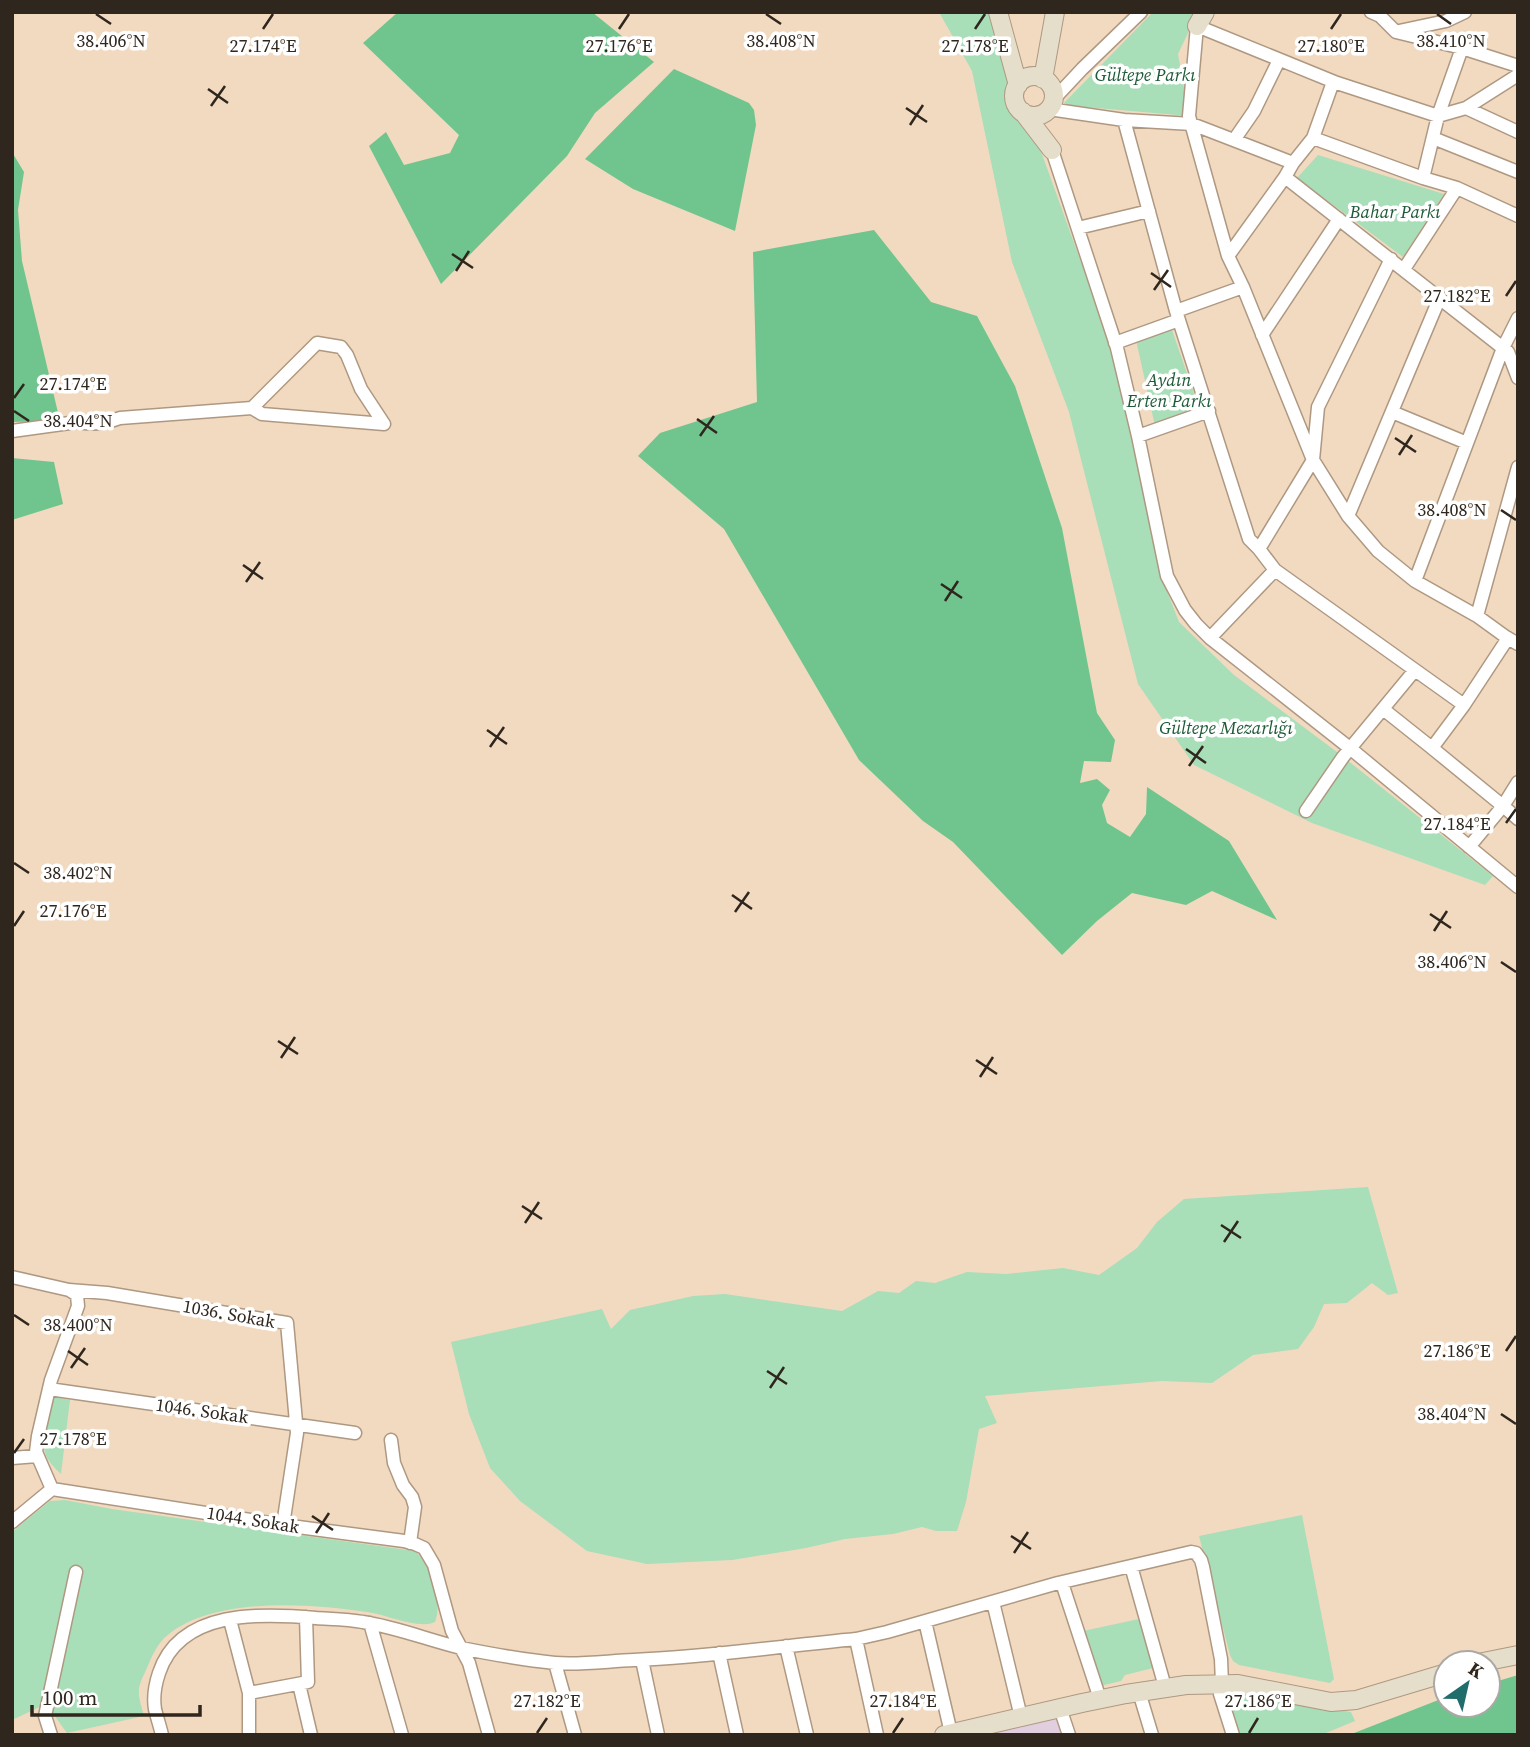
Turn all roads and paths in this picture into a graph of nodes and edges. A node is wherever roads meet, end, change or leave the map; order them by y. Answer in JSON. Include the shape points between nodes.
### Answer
{"nodes":[{"id":1,"x":998,"y":12,"type":"edge"},
{"id":2,"x":1055,"y":12,"type":"edge"},
{"id":3,"x":1141,"y":12,"type":"edge"},
{"id":4,"x":1465,"y":12,"type":"edge"},
{"id":5,"x":1377,"y":14,"type":"edge"},
{"id":6,"x":1201,"y":19,"type":"edge"},
{"id":7,"x":1395,"y":32,"type":"junction"},
{"id":8,"x":1462,"y":48,"type":"junction"},
{"id":9,"x":1279,"y":60,"type":"junction"},
{"id":10,"x":1518,"y":66,"type":"edge"},
{"id":11,"x":1518,"y":75,"type":"edge"},
{"id":12,"x":1043,"y":79,"type":"junction"},
{"id":13,"x":1333,"y":82,"type":"junction"},
{"id":14,"x":1018,"y":85,"type":"junction"},
{"id":15,"x":1049,"y":107,"type":"junction"},
{"id":16,"x":1466,"y":108,"type":"junction"},
{"id":17,"x":1023,"y":112,"type":"junction"},
{"id":18,"x":1438,"y":117,"type":"junction"},
{"id":19,"x":1124,"y":120,"type":"junction"},
{"id":20,"x":1192,"y":124,"type":"junction"},
{"id":21,"x":1518,"y":132,"type":"edge"},
{"id":22,"x":1313,"y":138,"type":"junction"},
{"id":23,"x":1433,"y":138,"type":"junction"},
{"id":24,"x":1234,"y":140,"type":"junction"},
{"id":25,"x":1052,"y":150,"type":"junction"},
{"id":26,"x":1293,"y":163,"type":"junction"},
{"id":27,"x":1518,"y":172,"type":"edge"},
{"id":28,"x":1285,"y":177,"type":"junction"},
{"id":29,"x":1423,"y":178,"type":"junction"},
{"id":30,"x":1457,"y":188,"type":"junction"},
{"id":31,"x":1149,"y":211,"type":"junction"},
{"id":32,"x":1518,"y":216,"type":"edge"},
{"id":33,"x":1339,"y":219,"type":"junction"},
{"id":34,"x":1078,"y":228,"type":"junction"},
{"id":35,"x":1227,"y":256,"type":"junction"},
{"id":36,"x":1391,"y":259,"type":"junction"},
{"id":37,"x":1404,"y":269,"type":"junction"},
{"id":38,"x":1242,"y":287,"type":"junction"},
{"id":39,"x":1440,"y":297,"type":"junction"},
{"id":40,"x":1178,"y":315,"type":"junction"},
{"id":41,"x":1518,"y":318,"type":"edge"},
{"id":42,"x":1262,"y":335,"type":"junction"},
{"id":43,"x":1115,"y":343,"type":"junction"},
{"id":44,"x":1509,"y":350,"type":"edge"},
{"id":45,"x":1518,"y":378,"type":"edge"},
{"id":46,"x":252,"y":408,"type":"junction"},
{"id":47,"x":1209,"y":411,"type":"junction"},
{"id":48,"x":1392,"y":412,"type":"junction"},
{"id":49,"x":12,"y":430,"type":"edge"},
{"id":50,"x":1138,"y":436,"type":"junction"},
{"id":51,"x":1467,"y":443,"type":"junction"},
{"id":52,"x":1313,"y":460,"type":"junction"},
{"id":53,"x":1518,"y":467,"type":"edge"},
{"id":54,"x":1348,"y":516,"type":"junction"},
{"id":55,"x":1259,"y":548,"type":"junction"},
{"id":56,"x":1275,"y":570,"type":"junction"},
{"id":57,"x":1415,"y":581,"type":"junction"},
{"id":58,"x":1477,"y":617,"type":"junction"},
{"id":59,"x":1210,"y":638,"type":"junction"},
{"id":60,"x":1513,"y":641,"type":"edge"},
{"id":61,"x":1415,"y":670,"type":"junction"},
{"id":62,"x":1464,"y":705,"type":"junction"},
{"id":63,"x":1383,"y":709,"type":"junction"},
{"id":64,"x":1432,"y":748,"type":"junction"},
{"id":65,"x":1351,"y":749,"type":"junction"},
{"id":66,"x":1518,"y":782,"type":"edge"},
{"id":67,"x":1503,"y":806,"type":"junction"},
{"id":68,"x":1306,"y":811,"type":"dead end"},
{"id":69,"x":1518,"y":820,"type":"edge"},
{"id":70,"x":1469,"y":848,"type":"junction"},
{"id":71,"x":1518,"y":887,"type":"edge"},
{"id":72,"x":12,"y":1277,"type":"edge"},
{"id":73,"x":69,"y":1290,"type":"junction"},
{"id":74,"x":49,"y":1389,"type":"junction"},
{"id":75,"x":296,"y":1424,"type":"junction"},
{"id":76,"x":355,"y":1433,"type":"dead end"},
{"id":77,"x":391,"y":1440,"type":"dead end"},
{"id":78,"x":37,"y":1456,"type":"junction"},
{"id":79,"x":12,"y":1458,"type":"edge"},
{"id":80,"x":52,"y":1489,"type":"junction"},
{"id":81,"x":12,"y":1522,"type":"edge"},
{"id":82,"x":283,"y":1525,"type":"junction"},
{"id":83,"x":410,"y":1543,"type":"junction"},
{"id":84,"x":1131,"y":1566,"type":"junction"},
{"id":85,"x":76,"y":1572,"type":"dead end"},
{"id":86,"x":1062,"y":1583,"type":"junction"},
{"id":87,"x":993,"y":1602,"type":"junction"},
{"id":88,"x":306,"y":1617,"type":"junction"},
{"id":89,"x":230,"y":1620,"type":"junction"},
{"id":90,"x":925,"y":1621,"type":"junction"},
{"id":91,"x":370,"y":1623,"type":"junction"},
{"id":92,"x":856,"y":1639,"type":"junction"},
{"id":93,"x":786,"y":1646,"type":"junction"},
{"id":94,"x":461,"y":1648,"type":"junction"},
{"id":95,"x":719,"y":1653,"type":"junction"},
{"id":96,"x":642,"y":1660,"type":"junction"},
{"id":97,"x":555,"y":1662,"type":"junction"},
{"id":98,"x":1432,"y":1677,"type":"edge"},
{"id":99,"x":299,"y":1684,"type":"junction"},
{"id":100,"x":1222,"y":1684,"type":"junction"},
{"id":101,"x":1165,"y":1687,"type":"junction"},
{"id":102,"x":1139,"y":1692,"type":"junction"},
{"id":103,"x":249,"y":1693,"type":"junction"},
{"id":104,"x":1100,"y":1699,"type":"junction"},
{"id":105,"x":1060,"y":1708,"type":"junction"},
{"id":106,"x":1021,"y":1717,"type":"junction"},
{"id":107,"x":985,"y":1730,"type":"edge"},
{"id":108,"x":947,"y":1734,"type":"edge"},
{"id":109,"x":51,"y":1735,"type":"edge"},
{"id":110,"x":162,"y":1735,"type":"edge"},
{"id":111,"x":250,"y":1735,"type":"edge"},
{"id":112,"x":311,"y":1735,"type":"edge"},
{"id":113,"x":401,"y":1735,"type":"edge"},
{"id":114,"x":489,"y":1735,"type":"edge"},
{"id":115,"x":575,"y":1735,"type":"edge"},
{"id":116,"x":658,"y":1735,"type":"edge"},
{"id":117,"x":737,"y":1735,"type":"edge"},
{"id":118,"x":807,"y":1735,"type":"edge"},
{"id":119,"x":877,"y":1735,"type":"edge"},
{"id":120,"x":1069,"y":1735,"type":"edge"},
{"id":121,"x":1153,"y":1735,"type":"edge"},
{"id":122,"x":1233,"y":1735,"type":"edge"}],
"edges":[{"from":1,"to":14,"type":"main road"},
{"from":2,"to":12,"type":"main road"},
{"from":3,"to":15,"type":"street"},
{"from":4,"to":7,"type":"street"},
{"from":5,"to":7,"type":"street"},
{"from":6,"to":9,"type":"street"},
{"from":6,"to":20,"type":"street","via":[[1189,116]]},
{"from":7,"to":8,"type":"street"},
{"from":8,"to":10,"type":"street"},
{"from":8,"to":18,"type":"street"},
{"from":9,"to":13,"type":"street"},
{"from":9,"to":24,"type":"street"},
{"from":11,"to":16,"type":"street"},
{"from":12,"to":14,"type":"main road","via":[[1027,77]]},
{"from":12,"to":15,"type":"main road","via":[[1052,89]]},
{"from":13,"to":18,"type":"street"},
{"from":13,"to":22,"type":"street"},
{"from":14,"to":17,"type":"main road","via":[[1015,102]]},
{"from":15,"to":17,"type":"main road","via":[[1033,116]]},
{"from":15,"to":19,"type":"street"},
{"from":15,"to":25,"type":"main road"},
{"from":16,"to":18,"type":"street"},
{"from":16,"to":21,"type":"street"},
{"from":17,"to":25,"type":"main road"},
{"from":18,"to":23,"type":"street"},
{"from":19,"to":20,"type":"street"},
{"from":19,"to":31,"type":"street"},
{"from":20,"to":24,"type":"street"},
{"from":20,"to":35,"type":"street"},
{"from":22,"to":26,"type":"street"},
{"from":22,"to":29,"type":"street"},
{"from":23,"to":27,"type":"street"},
{"from":23,"to":29,"type":"street"},
{"from":24,"to":26,"type":"street"},
{"from":25,"to":34,"type":"street"},
{"from":26,"to":28,"type":"street"},
{"from":28,"to":33,"type":"street"},
{"from":28,"to":35,"type":"street"},
{"from":29,"to":30,"type":"street"},
{"from":30,"to":32,"type":"street"},
{"from":30,"to":37,"type":"street"},
{"from":31,"to":34,"type":"street"},
{"from":31,"to":40,"type":"street"},
{"from":33,"to":36,"type":"street"},
{"from":33,"to":42,"type":"street"},
{"from":34,"to":43,"type":"street"},
{"from":35,"to":38,"type":"street"},
{"from":36,"to":37,"type":"street"},
{"from":36,"to":52,"type":"street","via":[[1318,407]]},
{"from":37,"to":39,"type":"street"},
{"from":38,"to":40,"type":"street"},
{"from":38,"to":42,"type":"street"},
{"from":39,"to":44,"type":"street"},
{"from":39,"to":48,"type":"street"},
{"from":40,"to":43,"type":"street"},
{"from":40,"to":47,"type":"street"},
{"from":41,"to":44,"type":"street"},
{"from":42,"to":52,"type":"street"},
{"from":43,"to":50,"type":"street"},
{"from":44,"to":45,"type":"street"},
{"from":44,"to":51,"type":"street"},
{"from":46,"to":46,"type":"street","via":[[317,343],[341,347],[384,424],[262,414]]},
{"from":46,"to":49,"type":"street"},
{"from":47,"to":50,"type":"street"},
{"from":47,"to":55,"type":"street","via":[[1249,539]]},
{"from":48,"to":51,"type":"street"},
{"from":48,"to":54,"type":"street"},
{"from":50,"to":59,"type":"street","via":[[1167,576],[1185,610]]},
{"from":51,"to":57,"type":"street"},
{"from":52,"to":54,"type":"street"},
{"from":52,"to":55,"type":"street"},
{"from":53,"to":58,"type":"street"},
{"from":54,"to":57,"type":"street","via":[[1378,551]]},
{"from":55,"to":56,"type":"street"},
{"from":56,"to":59,"type":"street"},
{"from":56,"to":61,"type":"street"},
{"from":57,"to":58,"type":"street"},
{"from":58,"to":60,"type":"street"},
{"from":59,"to":65,"type":"street"},
{"from":60,"to":62,"type":"street"},
{"from":61,"to":62,"type":"street"},
{"from":61,"to":63,"type":"street"},
{"from":62,"to":64,"type":"street"},
{"from":63,"to":64,"type":"street"},
{"from":63,"to":65,"type":"street"},
{"from":64,"to":67,"type":"street"},
{"from":65,"to":68,"type":"street"},
{"from":65,"to":70,"type":"street"},
{"from":66,"to":67,"type":"street"},
{"from":67,"to":69,"type":"street"},
{"from":67,"to":70,"type":"street"},
{"from":70,"to":71,"type":"street"},
{"from":72,"to":73,"type":"street","name":"1036. Sokak"},
{"from":73,"to":74,"type":"street","via":[[77,1295],[78,1306]]},
{"from":73,"to":75,"type":"street","name":"1036. Sokak","via":[[287,1323]]},
{"from":74,"to":75,"type":"street","name":"1046. Sokak"},
{"from":74,"to":78,"type":"street"},
{"from":75,"to":76,"type":"street","name":"1046. Sokak"},
{"from":75,"to":82,"type":"street","name":"1036. Sokak"},
{"from":77,"to":83,"type":"street","via":[[394,1464],[415,1507]]},
{"from":78,"to":79,"type":"street"},
{"from":78,"to":80,"type":"street"},
{"from":80,"to":81,"type":"street"},
{"from":80,"to":82,"type":"street","name":"1044. Sokak"},
{"from":82,"to":83,"type":"street","name":"1044. Sokak"},
{"from":83,"to":94,"type":"street","via":[[424,1548],[434,1565]]},
{"from":84,"to":86,"type":"street"},
{"from":84,"to":100,"type":"street","via":[[1196,1553],[1208,1593]]},
{"from":84,"to":101,"type":"street"},
{"from":85,"to":109,"type":"street","via":[[45,1716]]},
{"from":86,"to":87,"type":"street"},
{"from":86,"to":104,"type":"street"},
{"from":87,"to":90,"type":"street"},
{"from":87,"to":106,"type":"street"},
{"from":88,"to":89,"type":"street"},
{"from":88,"to":91,"type":"street"},
{"from":88,"to":99,"type":"street","via":[[309,1682]]},
{"from":89,"to":103,"type":"street"},
{"from":89,"to":110,"type":"street","via":[[190,1632],[164,1661],[154,1699]]},
{"from":90,"to":92,"type":"street"},
{"from":90,"to":108,"type":"street"},
{"from":91,"to":94,"type":"street"},
{"from":91,"to":113,"type":"street"},
{"from":92,"to":93,"type":"street"},
{"from":92,"to":119,"type":"street"},
{"from":93,"to":95,"type":"street"},
{"from":93,"to":118,"type":"street"},
{"from":94,"to":97,"type":"street"},
{"from":94,"to":114,"type":"street"},
{"from":95,"to":96,"type":"street"},
{"from":95,"to":117,"type":"street"},
{"from":96,"to":97,"type":"street"},
{"from":96,"to":116,"type":"street"},
{"from":97,"to":115,"type":"street"},
{"from":98,"to":100,"type":"main road","via":[[1356,1700],[1331,1702]]},
{"from":99,"to":103,"type":"street"},
{"from":99,"to":112,"type":"street"},
{"from":100,"to":101,"type":"main road"},
{"from":100,"to":122,"type":"street","via":[[1220,1694]]},
{"from":101,"to":102,"type":"main road"},
{"from":102,"to":104,"type":"main road"},
{"from":102,"to":121,"type":"street"},
{"from":103,"to":111,"type":"street"},
{"from":104,"to":105,"type":"main road"},
{"from":105,"to":106,"type":"main road"},
{"from":105,"to":120,"type":"street"},
{"from":106,"to":107,"type":"main road"},
{"from":107,"to":108,"type":"main road"}]}
